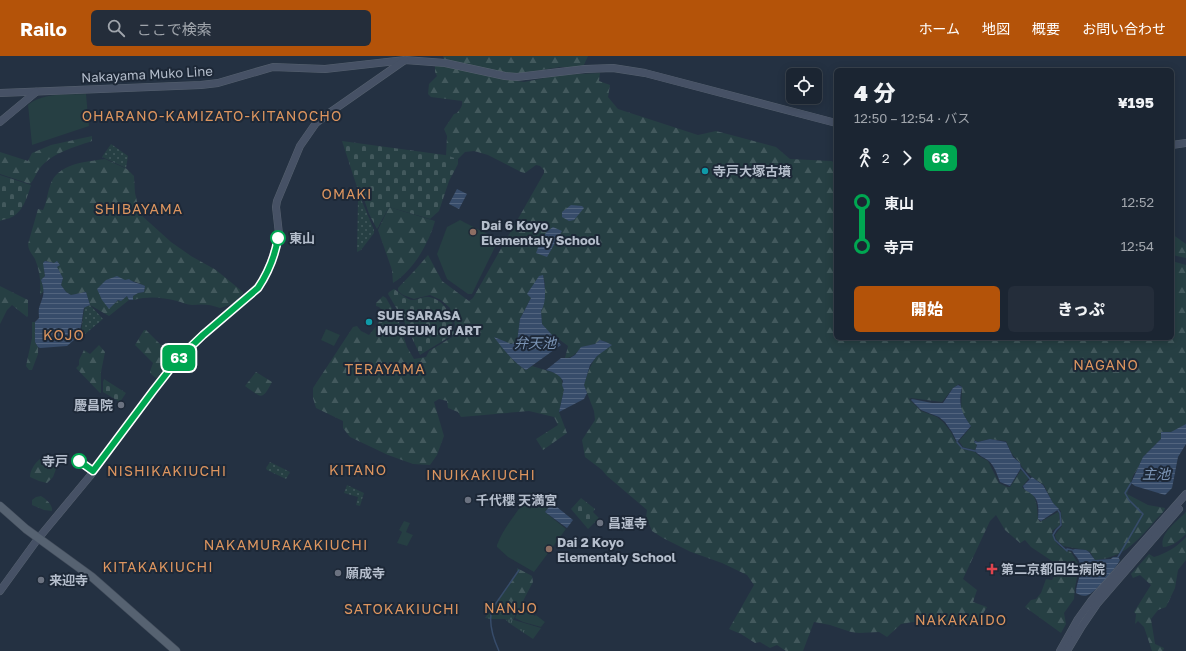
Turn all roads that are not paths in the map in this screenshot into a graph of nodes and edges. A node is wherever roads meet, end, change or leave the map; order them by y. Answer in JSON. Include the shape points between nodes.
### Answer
{"nodes":[{"id":1,"x":407,"y":58,"type":"edge"},
{"id":2,"x":36,"y":92,"type":"junction"},
{"id":3,"x":0,"y":93,"type":"edge"},
{"id":4,"x":0,"y":122,"type":"edge"},
{"id":5,"x":834,"y":122,"type":"edge"},
{"id":6,"x":1186,"y":143,"type":"edge"},
{"id":7,"x":1174,"y":145,"type":"edge"},
{"id":8,"x":1186,"y":494,"type":"edge"},
{"id":9,"x":1186,"y":502,"type":"edge"},
{"id":10,"x":0,"y":506,"type":"edge"},
{"id":11,"x":39,"y":538,"type":"junction"},
{"id":12,"x":0,"y":591,"type":"edge"},
{"id":13,"x":176,"y":651,"type":"edge"},
{"id":14,"x":1060,"y":651,"type":"edge"},
{"id":15,"x":1067,"y":651,"type":"edge"}],
"edges":[{"from":1,"to":2,"type":"main road","name":"Nakayama Muko Line","via":[[325,69],[273,67],[218,83],[201,85]]},
{"from":1,"to":5,"type":"main road","name":"Nakayama Muko Line","via":[[516,77],[584,68],[622,68]]},
{"from":1,"to":11,"type":"main road","via":[[316,123],[300,146],[277,201],[279,234],[274,257],[264,279],[252,294],[178,359],[90,476]]},
{"from":2,"to":3,"type":"main road","name":"Nakayama Muko Line"},
{"from":2,"to":4,"type":"main road"},
{"from":6,"to":7,"type":"main road"},
{"from":8,"to":14,"type":"main road","via":[[1091,601]]},
{"from":9,"to":15,"type":"main road","via":[[1101,600]]},
{"from":10,"to":11,"type":"main road"},
{"from":11,"to":12,"type":"main road"},
{"from":11,"to":13,"type":"main road","via":[[92,577]]}]}
